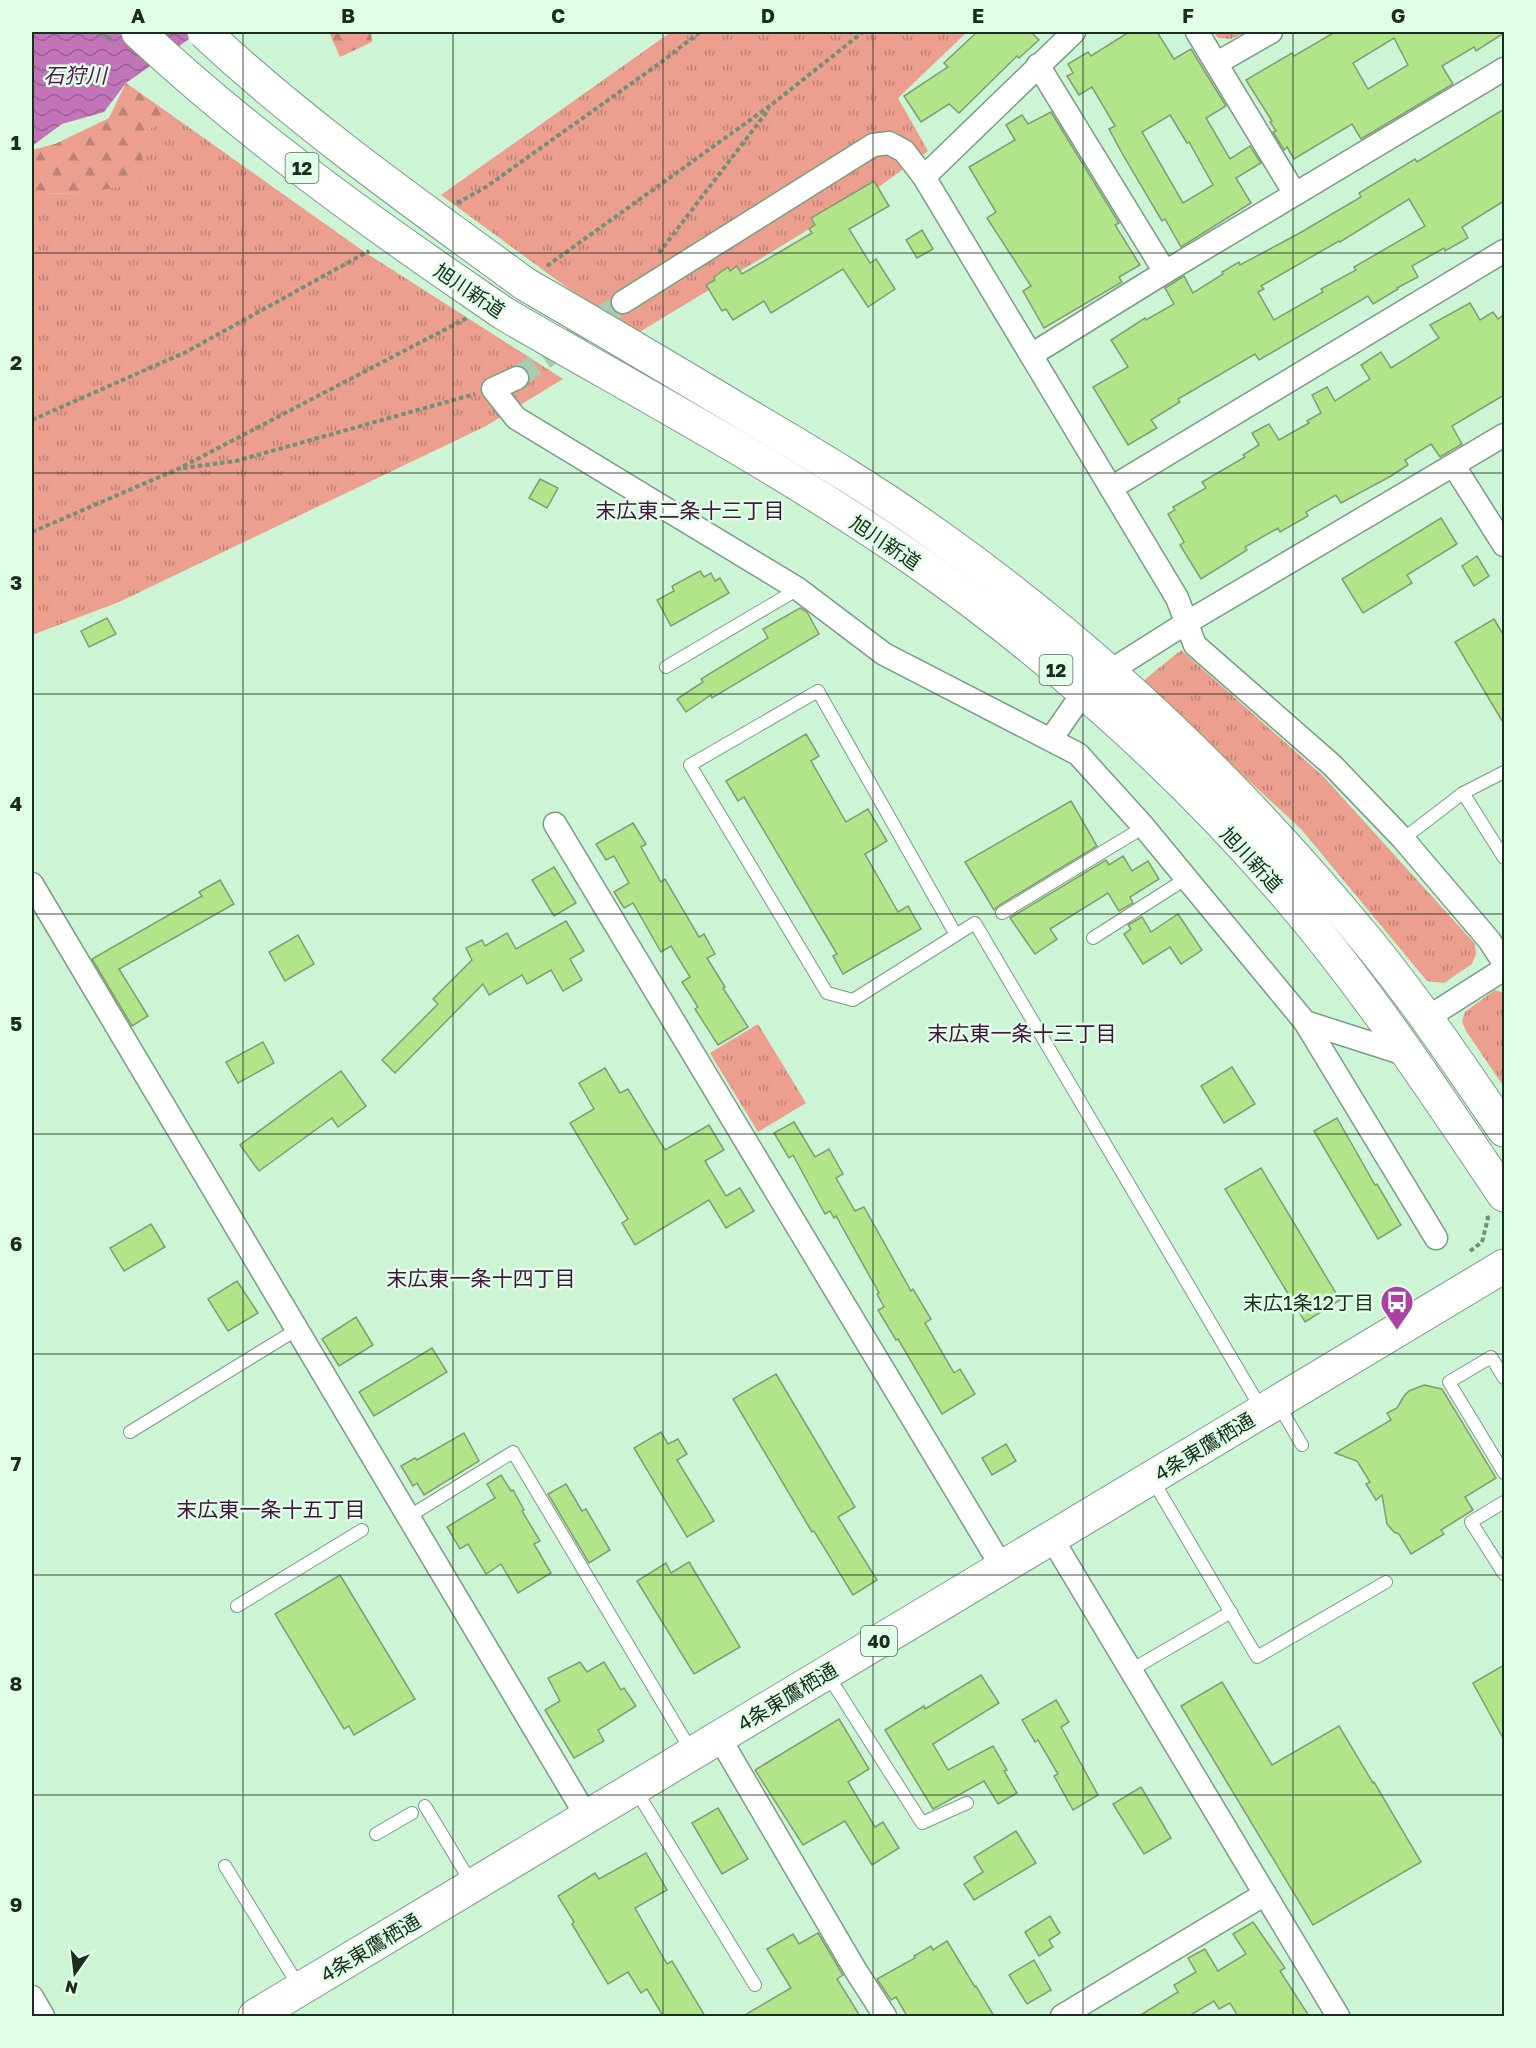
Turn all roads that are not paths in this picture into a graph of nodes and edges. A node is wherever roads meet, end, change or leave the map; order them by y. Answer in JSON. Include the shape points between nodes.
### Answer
{"nodes":[{"id":1,"x":138,"y":32,"type":"edge"},
{"id":2,"x":204,"y":32,"type":"edge"},
{"id":3,"x":1074,"y":32,"type":"edge"},
{"id":4,"x":1197,"y":32,"type":"edge"},
{"id":5,"x":1270,"y":32,"type":"edge"},
{"id":6,"x":1217,"y":63,"type":"junction"},
{"id":7,"x":1038,"y":65,"type":"junction"},
{"id":8,"x":1504,"y":69,"type":"edge"},
{"id":9,"x":924,"y":177,"type":"junction"},
{"id":10,"x":1295,"y":194,"type":"junction"},
{"id":11,"x":1504,"y":251,"type":"edge"},
{"id":12,"x":1165,"y":272,"type":"junction"},
{"id":13,"x":623,"y":302,"type":"tunnel mouth"},
{"id":14,"x":1031,"y":355,"type":"junction"},
{"id":15,"x":517,"y":378,"type":"tunnel mouth"},
{"id":16,"x":1504,"y":435,"type":"edge"},
{"id":17,"x":1454,"y":466,"type":"junction"},
{"id":18,"x":1112,"y":488,"type":"junction"},
{"id":19,"x":1504,"y":545,"type":"edge"},
{"id":20,"x":798,"y":589,"type":"junction"},
{"id":21,"x":1186,"y":623,"type":"junction"},
{"id":22,"x":666,"y":667,"type":"dead end"},
{"id":23,"x":1110,"y":671,"type":"junction"},
{"id":24,"x":1083,"y":693,"type":"junction"},
{"id":25,"x":1052,"y":739,"type":"junction"},
{"id":26,"x":1504,"y":772,"type":"edge"},
{"id":27,"x":1463,"y":793,"type":"junction"},
{"id":28,"x":555,"y":824,"type":"dead end"},
{"id":29,"x":1144,"y":826,"type":"junction"},
{"id":30,"x":1403,"y":839,"type":"junction"},
{"id":31,"x":1504,"y":858,"type":"edge"},
{"id":32,"x":1187,"y":878,"type":"junction"},
{"id":33,"x":32,"y":884,"type":"edge"},
{"id":34,"x":1002,"y":913,"type":"dead end"},
{"id":35,"x":956,"y":935,"type":"junction"},
{"id":36,"x":1093,"y":938,"type":"dead end"},
{"id":37,"x":1504,"y":963,"type":"edge"},
{"id":38,"x":1504,"y":969,"type":"edge"},
{"id":39,"x":1427,"y":1018,"type":"junction"},
{"id":40,"x":1305,"y":1022,"type":"junction"},
{"id":41,"x":1411,"y":1056,"type":"junction"},
{"id":42,"x":1504,"y":1130,"type":"edge"},
{"id":43,"x":1494,"y":1202,"type":"edge"},
{"id":44,"x":1436,"y":1238,"type":"dead end"},
{"id":45,"x":1504,"y":1266,"type":"edge"},
{"id":46,"x":296,"y":1330,"type":"junction"},
{"id":47,"x":1504,"y":1378,"type":"edge"},
{"id":48,"x":1270,"y":1407,"type":"junction"},
{"id":49,"x":130,"y":1432,"type":"dead end"},
{"id":50,"x":1302,"y":1445,"type":"dead end"},
{"id":51,"x":1504,"y":1473,"type":"edge"},
{"id":52,"x":1151,"y":1478,"type":"junction"},
{"id":53,"x":1504,"y":1502,"type":"edge"},
{"id":54,"x":408,"y":1517,"type":"junction"},
{"id":55,"x":362,"y":1530,"type":"dead end"},
{"id":56,"x":1051,"y":1537,"type":"junction"},
{"id":57,"x":1002,"y":1567,"type":"junction"},
{"id":58,"x":1504,"y":1574,"type":"edge"},
{"id":59,"x":1386,"y":1582,"type":"dead end"},
{"id":60,"x":237,"y":1606,"type":"dead end"},
{"id":61,"x":1231,"y":1612,"type":"junction"},
{"id":62,"x":1131,"y":1670,"type":"junction"},
{"id":63,"x":826,"y":1672,"type":"junction"},
{"id":64,"x":706,"y":1745,"type":"junction"},
{"id":65,"x":634,"y":1788,"type":"junction"},
{"id":66,"x":967,"y":1803,"type":"dead end"},
{"id":67,"x":424,"y":1806,"type":"dead end"},
{"id":68,"x":412,"y":1813,"type":"dead end"},
{"id":69,"x":587,"y":1816,"type":"junction"},
{"id":70,"x":376,"y":1834,"type":"dead end"},
{"id":71,"x":225,"y":1866,"type":"dead end"},
{"id":72,"x":472,"y":1885,"type":"junction"},
{"id":73,"x":1265,"y":1894,"type":"junction"},
{"id":74,"x":755,"y":1985,"type":"dead end"},
{"id":75,"x":300,"y":1989,"type":"junction"},
{"id":76,"x":32,"y":1997,"type":"edge"},
{"id":77,"x":43,"y":2016,"type":"edge"},
{"id":78,"x":255,"y":2016,"type":"edge"},
{"id":79,"x":885,"y":2016,"type":"edge"},
{"id":80,"x":1062,"y":2016,"type":"edge"},
{"id":81,"x":1338,"y":2016,"type":"edge"}],
"edges":[{"from":1,"to":24,"type":"highway","name":"旭川新道","number":"12","bridge":true,"via":[[259,136],[400,242],[472,304],[503,313],[819,497],[981,608]]},
{"from":2,"to":23,"type":"highway","name":"旭川新道","number":"12","bridge":true,"via":[[321,130],[525,284],[854,479],[945,541]]},
{"from":3,"to":7,"type":"street"},
{"from":4,"to":6,"type":"street"},
{"from":5,"to":6,"type":"street"},
{"from":6,"to":10,"type":"street"},
{"from":7,"to":9,"type":"street"},
{"from":7,"to":12,"type":"street"},
{"from":8,"to":10,"type":"street"},
{"from":9,"to":13,"type":"street","via":[[904,151],[889,143],[873,145]]},
{"from":9,"to":14,"type":"street"},
{"from":10,"to":12,"type":"street"},
{"from":11,"to":18,"type":"street"},
{"from":12,"to":14,"type":"street"},
{"from":14,"to":18,"type":"street"},
{"from":15,"to":20,"type":"street","via":[[493,389],[516,418]]},
{"from":16,"to":17,"type":"street"},
{"from":17,"to":19,"type":"street"},
{"from":17,"to":21,"type":"street"},
{"from":18,"to":21,"type":"street","via":[[1177,598]]},
{"from":20,"to":22,"type":"lane"},
{"from":20,"to":25,"type":"street","via":[[884,654]]},
{"from":21,"to":23,"type":"street"},
{"from":21,"to":30,"type":"street","via":[[1195,645],[1332,765]]},
{"from":23,"to":39,"type":"highway","name":"旭川新道","number":"12","via":[[1211,767],[1295,856]]},
{"from":24,"to":25,"type":"street"},
{"from":24,"to":41,"type":"highway","name":"旭川新道","number":"12","via":[[1138,741],[1288,897]]},
{"from":25,"to":29,"type":"street","via":[[1078,754]]},
{"from":26,"to":27,"type":"lane"},
{"from":27,"to":30,"type":"lane"},
{"from":27,"to":31,"type":"lane"},
{"from":28,"to":57,"type":"street"},
{"from":29,"to":32,"type":"street"},
{"from":29,"to":34,"type":"lane"},
{"from":30,"to":37,"type":"street"},
{"from":32,"to":36,"type":"lane"},
{"from":32,"to":40,"type":"street"},
{"from":33,"to":46,"type":"street"},
{"from":35,"to":35,"type":"lane","via":[[853,1000],[827,993],[690,765],[818,692]]},
{"from":35,"to":48,"type":"lane","via":[[975,923]]},
{"from":38,"to":39,"type":"street"},
{"from":39,"to":42,"type":"highway","name":"旭川新道","number":"12"},
{"from":40,"to":41,"type":"street"},
{"from":40,"to":44,"type":"street"},
{"from":41,"to":43,"type":"highway","name":"旭川新道","number":"12"},
{"from":45,"to":48,"type":"highway","name":"4条東鷹栖通","number":"40"},
{"from":46,"to":49,"type":"lane"},
{"from":46,"to":54,"type":"street"},
{"from":47,"to":51,"type":"lane","via":[[1491,1357],[1449,1382]]},
{"from":48,"to":50,"type":"lane"},
{"from":48,"to":52,"type":"highway","name":"4条東鷹栖通","number":"40"},
{"from":52,"to":56,"type":"highway","name":"4条東鷹栖通","number":"40"},
{"from":52,"to":61,"type":"lane"},
{"from":53,"to":58,"type":"lane","via":[[1472,1522]]},
{"from":54,"to":64,"type":"lane","via":[[513,1452]]},
{"from":54,"to":69,"type":"street"},
{"from":55,"to":60,"type":"lane"},
{"from":56,"to":57,"type":"highway","name":"4条東鷹栖通","number":"40"},
{"from":56,"to":62,"type":"street"},
{"from":57,"to":63,"type":"highway","name":"4条東鷹栖通","number":"40"},
{"from":59,"to":61,"type":"lane","via":[[1257,1657]]},
{"from":61,"to":62,"type":"lane"},
{"from":62,"to":73,"type":"street"},
{"from":63,"to":64,"type":"highway","name":"4条東鷹栖通","number":"40"},
{"from":63,"to":66,"type":"lane","via":[[922,1823]]},
{"from":64,"to":65,"type":"highway","name":"4条東鷹栖通","number":"40"},
{"from":64,"to":79,"type":"street"},
{"from":65,"to":69,"type":"highway","name":"4条東鷹栖通","number":"40"},
{"from":65,"to":74,"type":"lane"},
{"from":67,"to":72,"type":"lane"},
{"from":68,"to":70,"type":"lane"},
{"from":69,"to":72,"type":"highway","name":"4条東鷹栖通","number":"40"},
{"from":71,"to":75,"type":"lane"},
{"from":72,"to":75,"type":"highway","name":"4条東鷹栖通","number":"40"},
{"from":73,"to":80,"type":"street"},
{"from":73,"to":81,"type":"street"},
{"from":75,"to":78,"type":"highway","name":"4条東鷹栖通","number":"40"},
{"from":76,"to":77,"type":"street"}]}
